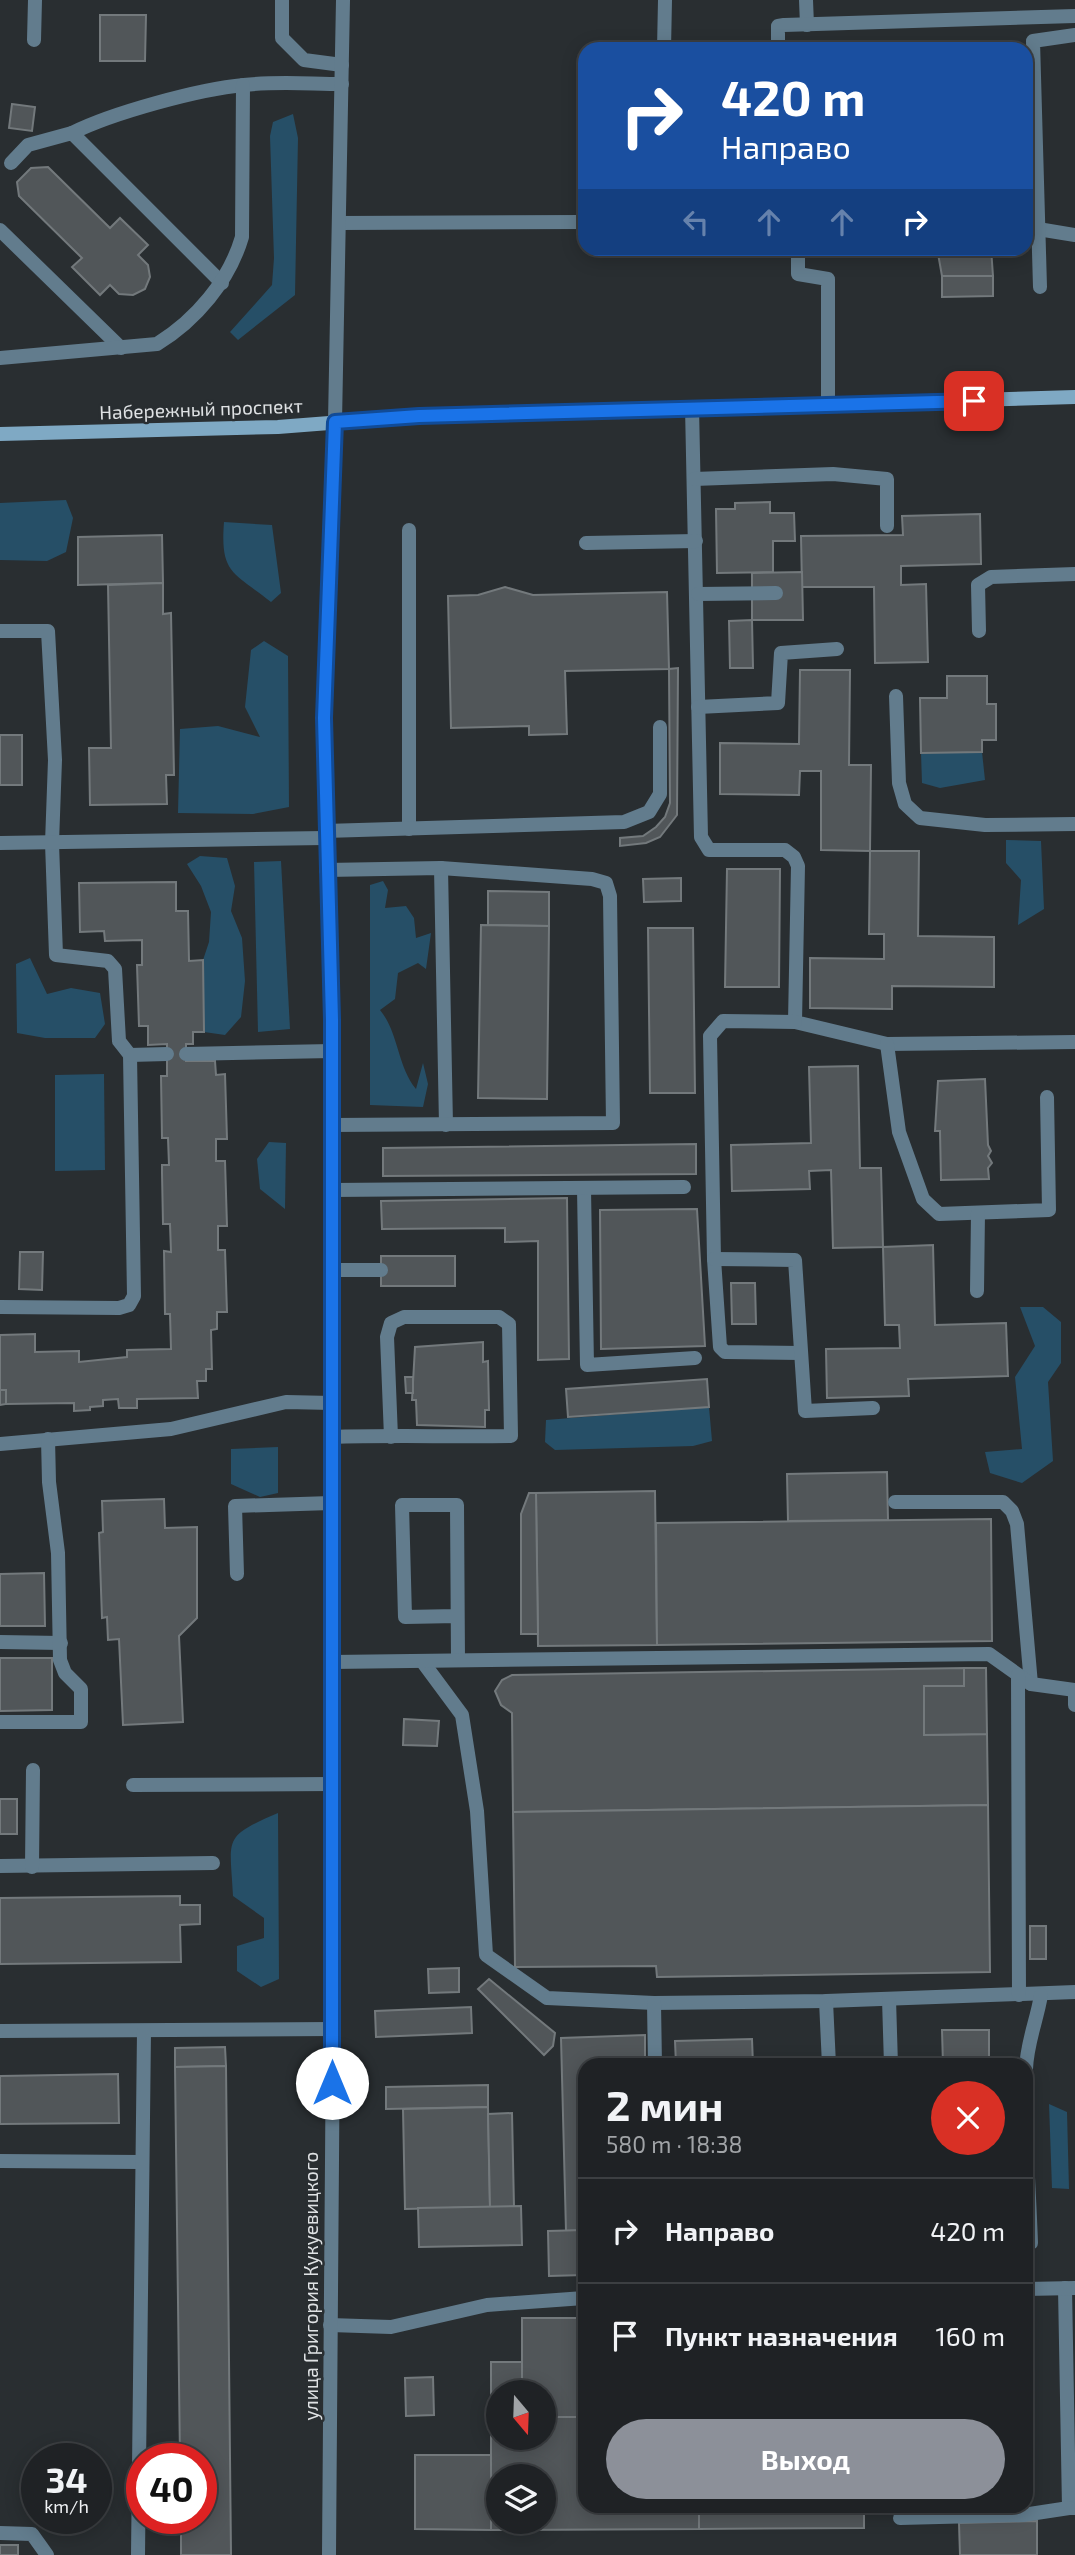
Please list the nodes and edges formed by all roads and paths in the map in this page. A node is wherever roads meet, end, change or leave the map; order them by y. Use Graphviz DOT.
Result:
graph roads {
  1 [pos="35,0"];
  2 [pos="282,0"];
  3 [pos="343,0"];
  4 [pos="665,0"];
  5 [pos="806,0"];
  6 [pos="1075,16"];
  7 [pos="807,25"];
  8 [pos="1075,35"];
  9 [pos="34,40"];
  10 [pos="664,42"];
  11 [pos="778,42"];
  12 [pos="342,65"];
  13 [pos="243,85"];
  14 [pos="342,85"];
  15 [pos="72,133"];
  16 [pos="11,163"];
  17 [pos="578,222"];
  18 [pos="339,223"];
  19 [pos="1038,229"];
  20 [pos="0,230"];
  21 [pos="1075,235"];
  22 [pos="798,256"];
  23 [pos="222,283"];
  24 [pos="1040,287"];
  25 [pos="121,348"];
  26 [pos="0,358"];
  27 [pos="1075,397"];
  28 [pos="828,404"];
  29 [pos="692,407"];
  30 [pos="335,422"];
  31 [pos="0,434"];
  32 [pos="694,479"];
  33 [pos="887,526"];
  34 [pos="409,530"];
  35 [pos="696,541"];
  36 [pos="586,543"];
  37 [pos="1075,574"];
  38 [pos="776,593"];
  39 [pos="698,594"];
  40 [pos="0,631"];
  41 [pos="979,631"];
  42 [pos="837,649"];
  43 [pos="896,696"];
  44 [pos="698,707"];
  45 [pos="660,727"];
  46 [pos="1075,824"];
  47 [pos="409,829"];
  48 [pos="325,835"];
  49 [pos="0,843"];
  50 [pos="52,843"];
  51 [pos="441,868"];
  52 [pos="326,870"];
  53 [pos="795,1022"];
  54 [pos="1075,1042"];
  55 [pos="887,1044"];
  56 [pos="332,1051"];
  57 [pos="167,1054"];
  58 [pos="186,1054"];
  59 [pos="130,1055"];
  60 [pos="1047,1097"];
  61 [pos="332,1125"];
  62 [pos="446,1125"];
  63 [pos="684,1188"];
  64 [pos="584,1189"];
  65 [pos="332,1190"];
  66 [pos="978,1213"];
  67 [pos="714,1259"];
  68 [pos="332,1270"];
  69 [pos="381,1270"];
  70 [pos="977,1290"];
  71 [pos="0,1307"];
  72 [pos="801,1353"];
  73 [pos="695,1358"];
  74 [pos="332,1403"];
  75 [pos="873,1408"];
  76 [pos="331,1437"];
  77 [pos="391,1437"];
  78 [pos="48,1439"];
  79 [pos="0,1444"];
  80 [pos="895,1502"];
  81 [pos="331,1503"];
  82 [pos="237,1574"];
  83 [pos="457,1616"];
  84 [pos="0,1642"];
  85 [pos="61,1643"];
  86 [pos="458,1660"];
  87 [pos="422,1661"];
  88 [pos="332,1662"];
  89 [pos="1018,1675"];
  90 [pos="1031,1684"];
  91 [pos="1075,1690"];
  92 [pos="1075,1705"];
  93 [pos="0,1722"];
  94 [pos="33,1770"];
  95 [pos="332,1784"];
  96 [pos="133,1785"];
  97 [pos="213,1863"];
  98 [pos="0,1866"];
  99 [pos="32,1867"];
  100 [pos="1075,1992"];
  101 [pos="1019,1995"];
  102 [pos="1041,1995"];
  103 [pos="888,1999"];
  104 [pos="826,2001"];
  105 [pos="654,2003"];
  106 [pos="333,2029"];
  107 [pos="0,2031"];
  108 [pos="144,2031"];
  109 [pos="655,2058"];
  110 [pos="829,2058"];
  111 [pos="891,2058"];
  112 [pos="1027,2058"];
  113 [pos="0,2161"];
  114 [pos="141,2162"];
  115 [pos="1070,2288"];
  116 [pos="1033,2289"];
  117 [pos="578,2298"];
  118 [pos="330,2325"];
  119 [pos="1072,2508"];
  120 [pos="900,2518"];
  121 [pos="0,2533"];
  122 [pos="47,2555"];
  123 [pos="138,2555"];
  124 [pos="329,2555"];
  1 -- 9 [label="street"];
  2 -- 12 [label="street"];
  3 -- 12 [label="street, улица Григория Кукуевицкого"];
  4 -- 10 [label="street"];
  5 -- 7 [label="street"];
  6 -- 7 [label="street"];
  7 -- 11 [label="street"];
  8 -- 19 [label="street"];
  12 -- 14 [label="street, улица Григория Кукуевицкого"];
  13 -- 14 [label="street"];
  13 -- 15 [label="street"];
  13 -- 23 [label="street"];
  14 -- 18 [label="street, улица Григория Кукуевицкого"];
  15 -- 16 [label="street"];
  15 -- 23 [label="street"];
  17 -- 18 [label="street"];
  18 -- 30 [label="street, улица Григория Кукуевицкого"];
  19 -- 21 [label="street"];
  19 -- 24 [label="street"];
  20 -- 25 [label="street"];
  22 -- 28 [label="street"];
  23 -- 25 [label="street"];
  25 -- 26 [label="street"];
  27 -- 28 [label="main road, Набережный проспект"];
  28 -- 29 [label="main road, Набережный проспект"];
  29 -- 30 [label="main road, Набережный проспект"];
  29 -- 32 [label="street"];
  30 -- 31 [label="main road, Набережный проспект"];
  30 -- 48 [label="street, улица Григория Кукуевицкого"];
  32 -- 33 [label="street"];
  32 -- 35 [label="street"];
  34 -- 47 [label="street"];
  35 -- 36 [label="street"];
  35 -- 39 [label="street"];
  37 -- 41 [label="street"];
  38 -- 39 [label="street"];
  39 -- 44 [label="street"];
  40 -- 50 [label="street"];
  42 -- 44 [label="street"];
  43 -- 46 [label="street"];
  44 -- 53 [label="street"];
  45 -- 47 [label="street"];
  47 -- 48 [label="street"];
  48 -- 50 [label="street"];
  48 -- 52 [label="street, улица Григория Кукуевицкого"];
  49 -- 50 [label="street"];
  50 -- 59 [label="street"];
  51 -- 52 [label="street"];
  51 -- 62 [label="street"];
  51 -- 62 [label="street"];
  52 -- 56 [label="street, улица Григория Кукуевицкого"];
  53 -- 55 [label="street"];
  53 -- 67 [label="street"];
  54 -- 55 [label="street"];
  55 -- 66 [label="street"];
  56 -- 58 [label="street"];
  56 -- 61 [label="street, улица Григория Кукуевицкого"];
  57 -- 59 [label="street"];
  59 -- 71 [label="street"];
  60 -- 66 [label="street"];
  61 -- 62 [label="street"];
  61 -- 65 [label="street, улица Григория Кукуевицкого"];
  63 -- 64 [label="street"];
  64 -- 65 [label="street"];
  64 -- 73 [label="street"];
  65 -- 68 [label="street, улица Григория Кукуевицкого"];
  66 -- 70 [label="street"];
  67 -- 72 [label="street"];
  67 -- 72 [label="street"];
  68 -- 69 [label="street"];
  68 -- 74 [label="street, улица Григория Кукуевицкого"];
  72 -- 75 [label="street"];
  74 -- 76 [label="street, улица Григория Кукуевицкого"];
  74 -- 78 [label="street"];
  76 -- 77 [label="street"];
  76 -- 81 [label="street, улица Григория Кукуевицкого"];
  77 -- 77 [label="street"];
  78 -- 79 [label="street"];
  78 -- 85 [label="street"];
  80 -- 90 [label="street"];
  81 -- 82 [label="street"];
  81 -- 88 [label="street, улица Григория Кукуевицкого"];
  83 -- 83 [label="street"];
  83 -- 86 [label="street"];
  84 -- 85 [label="street"];
  85 -- 93 [label="street"];
  86 -- 87 [label="street"];
  86 -- 89 [label="street"];
  87 -- 88 [label="street"];
  87 -- 105 [label="street"];
  88 -- 95 [label="street, улица Григория Кукуевицкого"];
  89 -- 90 [label="street"];
  89 -- 101 [label="street"];
  90 -- 91 [label="street"];
  91 -- 92 [label="street"];
  94 -- 99 [label="street"];
  95 -- 96 [label="street"];
  95 -- 106 [label="street, улица Григория Кукуевицкого"];
  97 -- 99 [label="street"];
  98 -- 99 [label="street"];
  100 -- 102 [label="street"];
  101 -- 102 [label="street"];
  101 -- 103 [label="street"];
  102 -- 112 [label="street"];
  103 -- 104 [label="street"];
  103 -- 111 [label="street"];
  104 -- 105 [label="street"];
  104 -- 110 [label="street"];
  105 -- 109 [label="street"];
  106 -- 108 [label="street"];
  106 -- 118 [label="street, улица Григория Кукуевицкого"];
  107 -- 108 [label="street"];
  108 -- 114 [label="street"];
  113 -- 114 [label="street"];
  114 -- 123 [label="street"];
  115 -- 116 [label="street"];
  115 -- 119 [label="street"];
  117 -- 118 [label="street"];
  118 -- 124 [label="street, улица Григория Кукуевицкого"];
  119 -- 120 [label="street"];
  121 -- 122 [label="street"];
}
